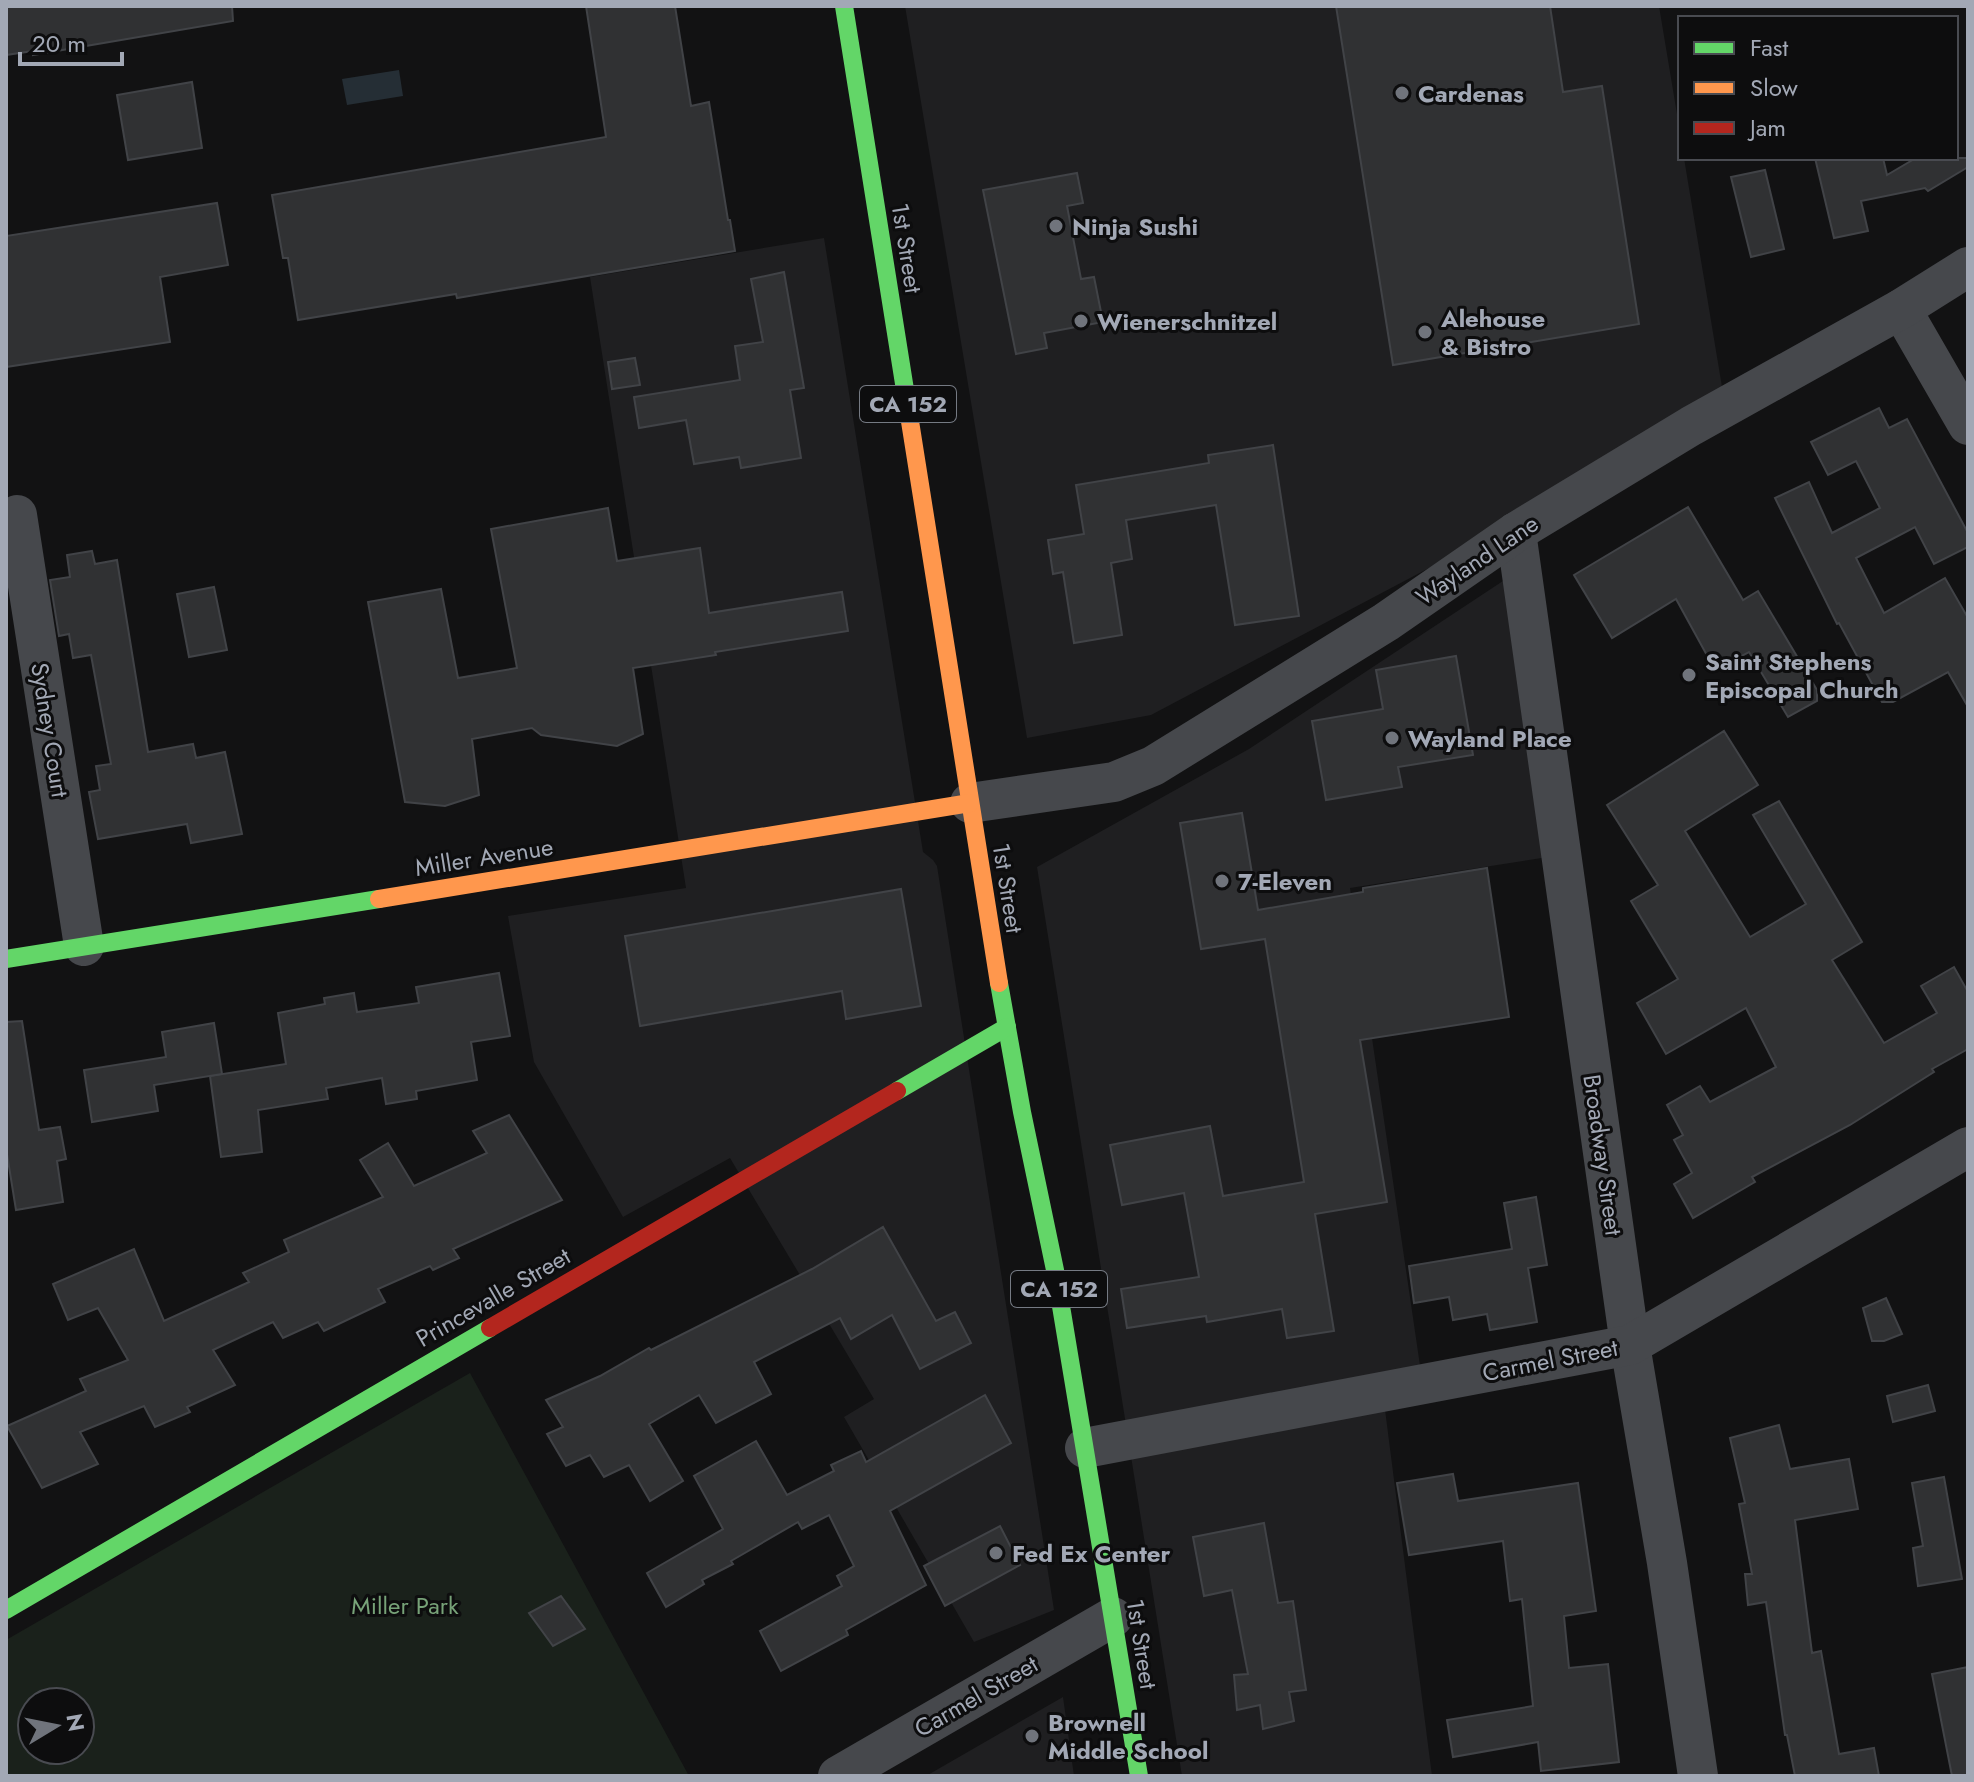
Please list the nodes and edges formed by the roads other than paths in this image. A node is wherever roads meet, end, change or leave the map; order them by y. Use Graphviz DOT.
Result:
graph roads {
  1 [pos="844,6"];
  2 [pos="1968,267"];
  3 [pos="1901,309"];
  4 [pos="1968,425"];
  5 [pos="17,515"];
  6 [pos="1516,532"];
  7 [pos="970,803"];
  8 [pos="84,946"];
  9 [pos="6,959"];
  10 [pos="1007,1027"];
  11 [pos="1968,1147"];
  12 [pos="1630,1345"];
  13 [pos="1085,1448"];
  14 [pos="6,1610"];
  15 [pos="1113,1617"];
  16 [pos="838,1776"];
  17 [pos="1139,1776"];
  18 [pos="1698,1776"];
  1 -- 7 [label="street, 1st Street / CA 152"];
  2 -- 3 [label="street, Wayland Lane"];
  3 -- 4 [label="street"];
  3 -- 6 [label="street, Wayland Lane"];
  5 -- 8 [label="street, Sydney Court"];
  6 -- 7 [label="street, Wayland Lane"];
  6 -- 12 [label="street, Broadway Street"];
  7 -- 8 [label="street, Miller Avenue"];
  7 -- 10 [label="street, 1st Street / CA 152"];
  8 -- 9 [label="street, Miller Avenue"];
  10 -- 13 [label="street, 1st Street / CA 152"];
  10 -- 14 [label="street, Princevalle Street"];
  11 -- 12 [label="street, Carmel Street"];
  12 -- 13 [label="street, Carmel Street"];
  12 -- 18 [label="street, Broadway Street"];
  13 -- 15 [label="street, 1st Street / CA 152"];
  15 -- 16 [label="street, Carmel Street"];
  15 -- 17 [label="street, 1st Street / CA 152"];
}
